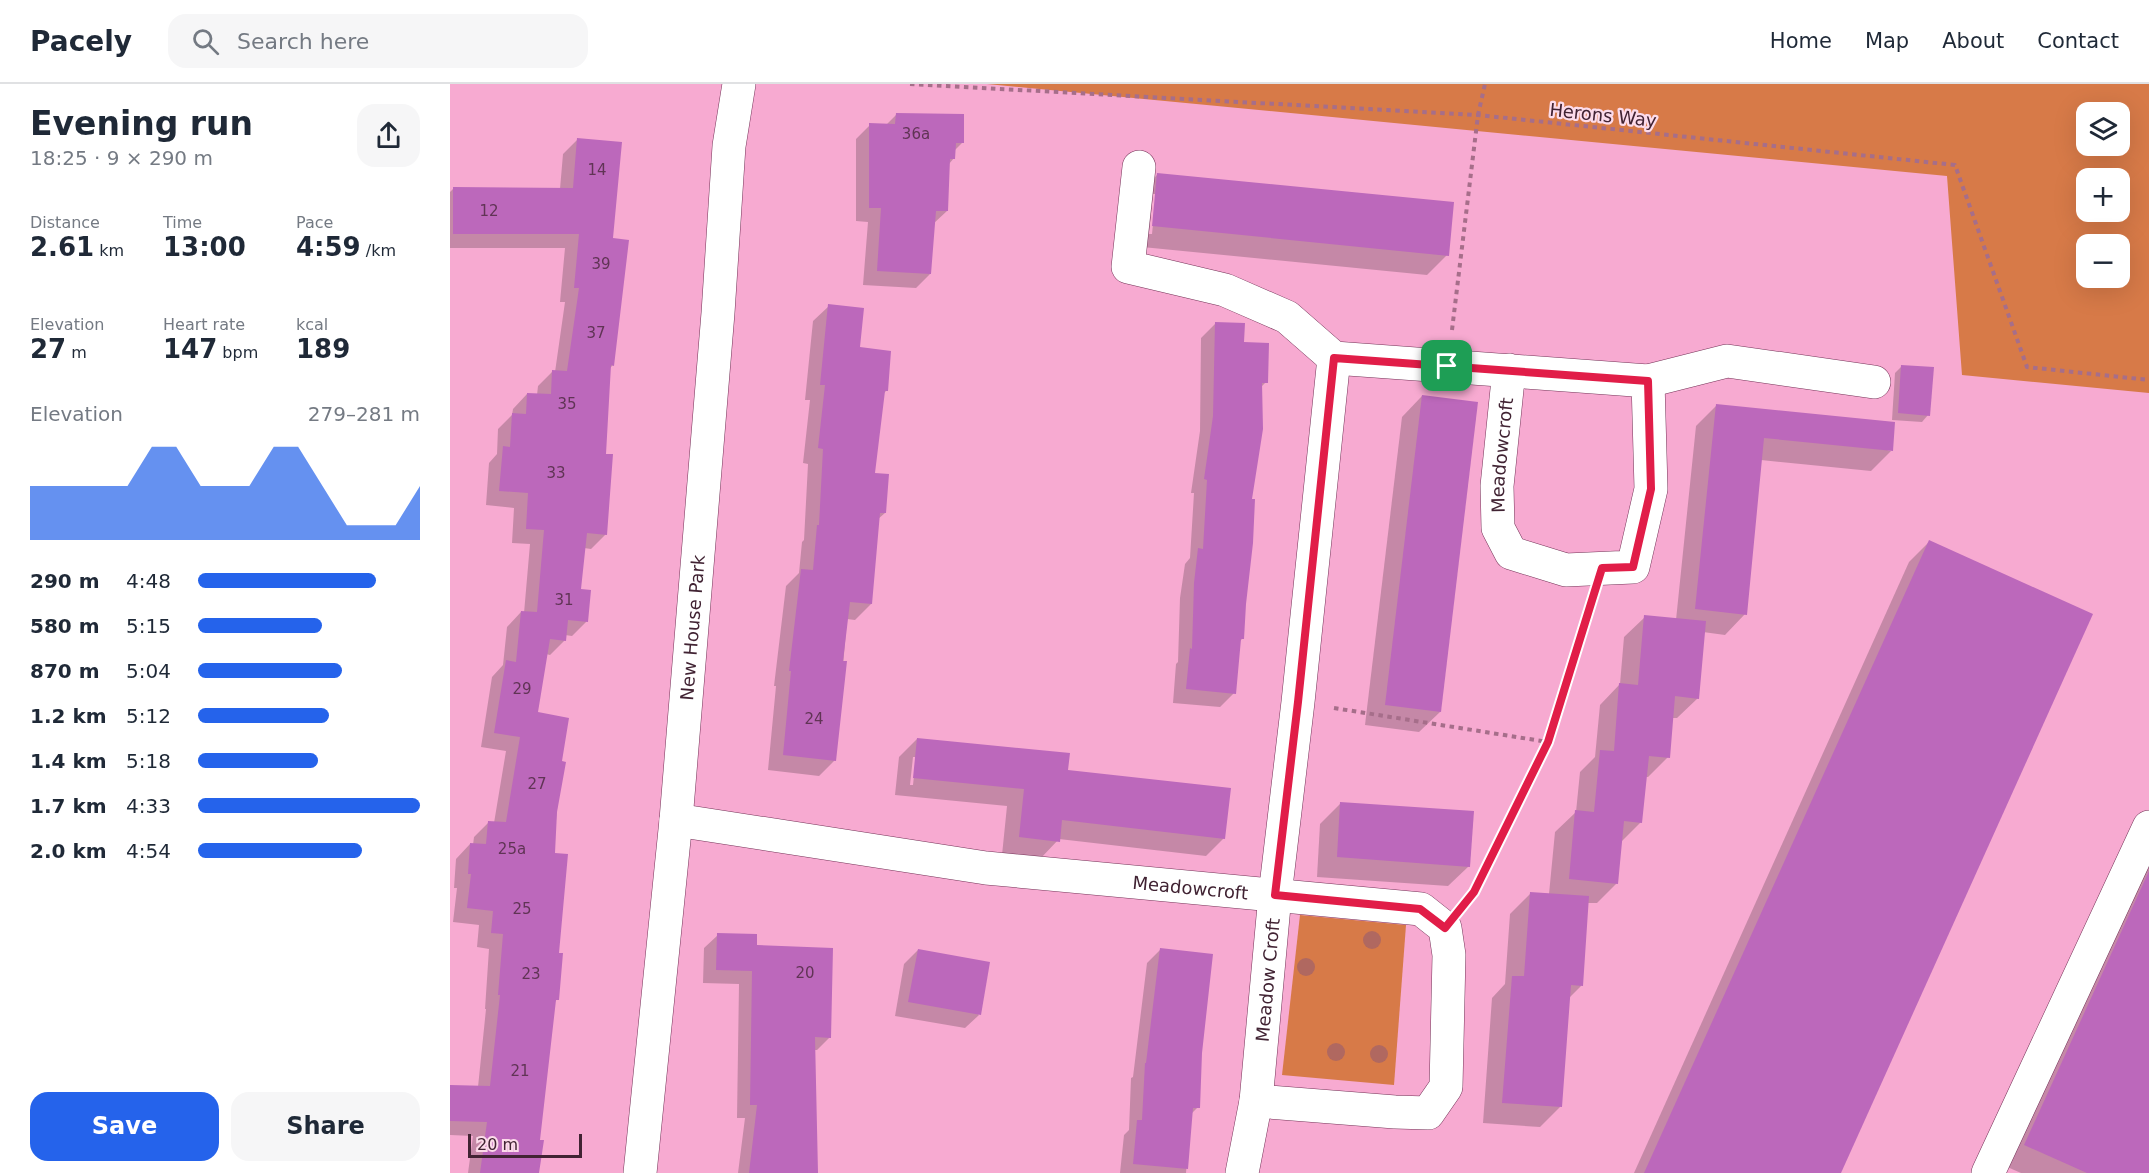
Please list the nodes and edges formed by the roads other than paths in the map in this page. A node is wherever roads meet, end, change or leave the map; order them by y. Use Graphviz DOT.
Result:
graph roads {
  1 [pos="739,84"];
  2 [pos="1139,167"];
  3 [pos="1334,358"];
  4 [pos="1509,370"];
  5 [pos="1648,381"];
  6 [pos="1874,382"];
  7 [pos="676,820"];
  8 [pos="2149,827"];
  9 [pos="1275,895"];
  10 [pos="1256,1101"];
  11 [pos="640,1173"];
  12 [pos="1242,1173"];
  13 [pos="1988,1173"];
  1 -- 7 [label="street, New House Park"];
  2 -- 3 [label="street"];
  3 -- 4 [label="street, Meadowcroft"];
  3 -- 9 [label="street, Meadow Croft"];
  4 -- 5 [label="street, Meadowcroft"];
  4 -- 5 [label="street, Meadowcroft"];
  5 -- 6 [label="street"];
  7 -- 9 [label="street, Meadowcroft"];
  7 -- 11 [label="street, New House Park"];
  8 -- 13 [label="street"];
  9 -- 10 [label="street, Meadow Croft"];
  9 -- 10 [label="street, Meadowcroft"];
  10 -- 12 [label="street, Meadow Croft"];
}
